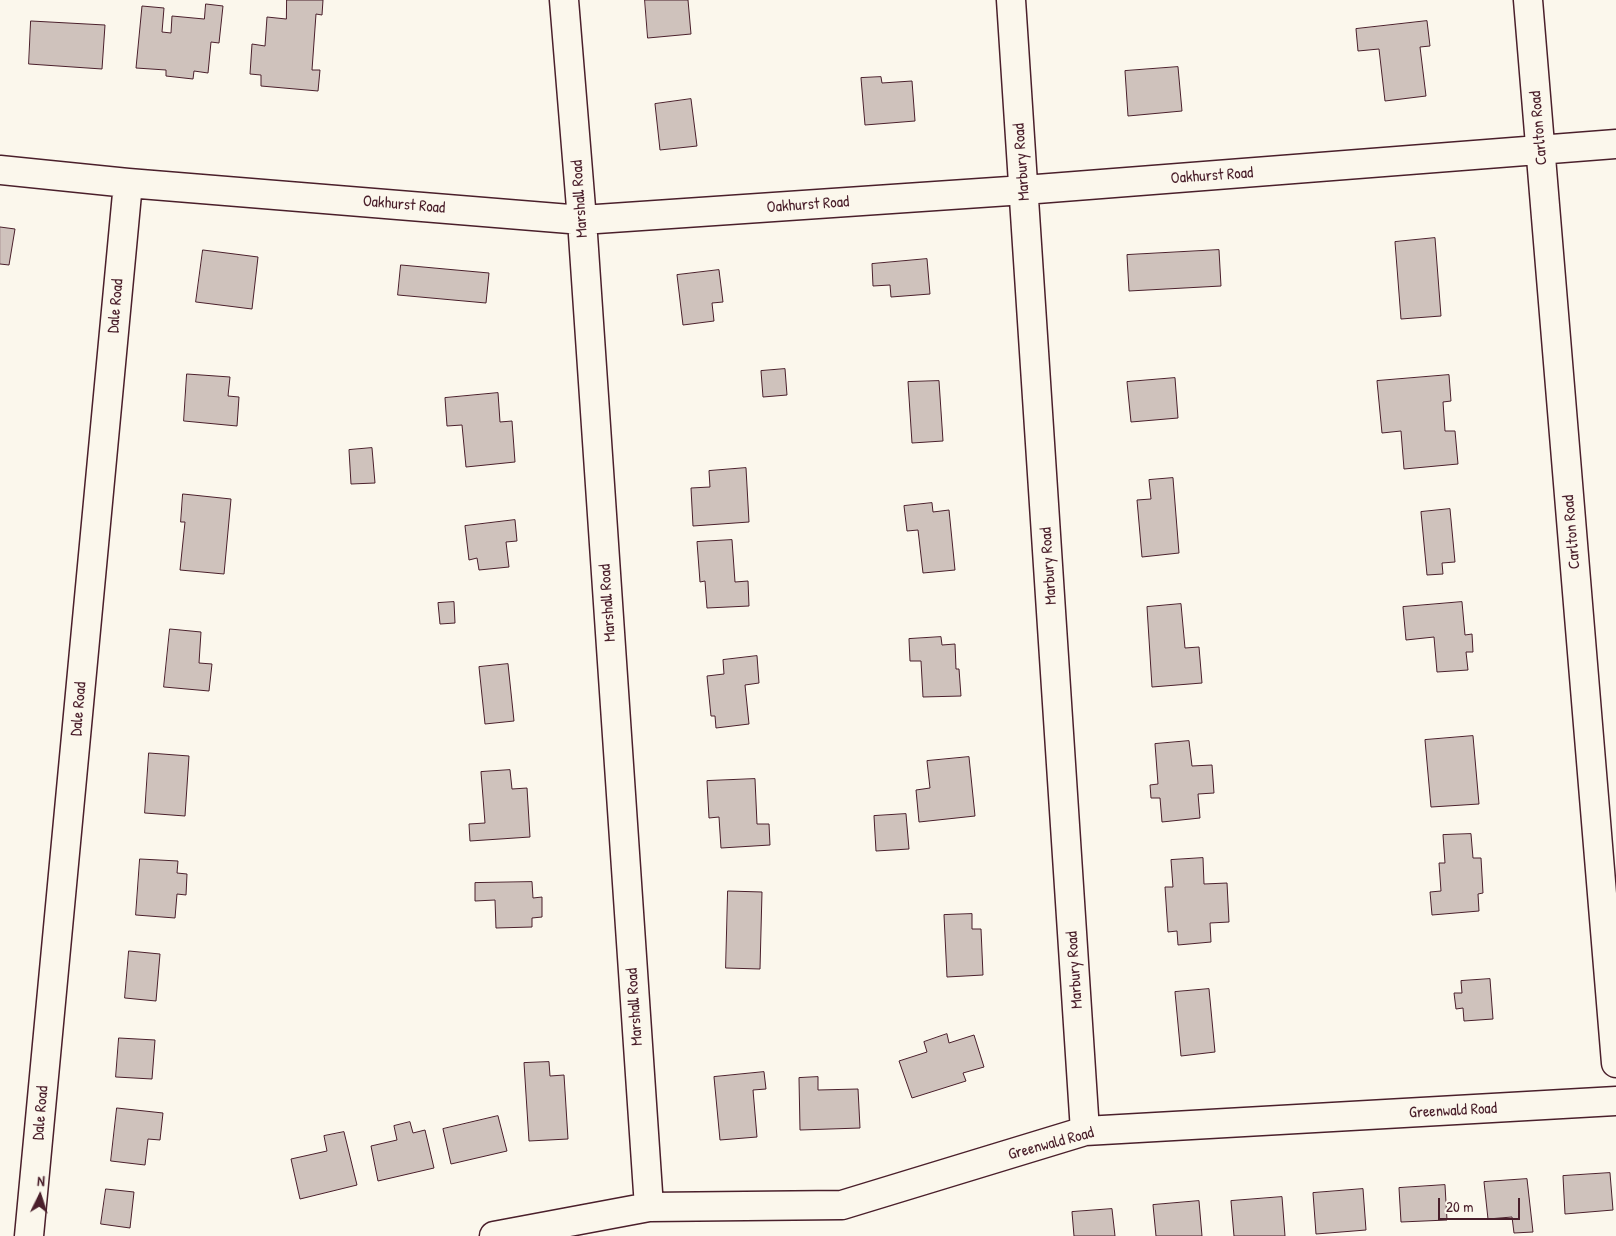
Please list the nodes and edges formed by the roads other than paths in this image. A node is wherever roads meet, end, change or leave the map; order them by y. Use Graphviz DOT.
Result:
graph roads {
  1 [pos="564,0"];
  2 [pos="1011,0"];
  3 [pos="1528,0"];
  4 [pos="1616,144"];
  5 [pos="1541,151"];
  6 [pos="0,170"];
  7 [pos="128,183"];
  8 [pos="1024,190"];
  9 [pos="582,220"];
  10 [pos="1616,1063"];
  11 [pos="1616,1102"];
  12 [pos="1086,1132"];
  13 [pos="649,1207"];
  14 [pos="29,1236"];
  15 [pos="494,1236"];
  1 -- 9 [label="street, Marshall Road"];
  2 -- 8 [label="street, Marbury Road"];
  3 -- 5 [label="street, Carlton Road"];
  4 -- 5 [label="street, Oakhurst Road"];
  5 -- 8 [label="street, Oakhurst Road"];
  5 -- 10 [label="street, Carlton Road"];
  6 -- 7 [label="street, Oakhurst Road"];
  7 -- 9 [label="street, Oakhurst Road"];
  7 -- 14 [label="street, Dale Road"];
  8 -- 9 [label="street, Oakhurst Road"];
  8 -- 12 [label="street, Marbury Road"];
  9 -- 13 [label="street, Marshall Road"];
  11 -- 12 [label="street, Greenwald Road"];
  12 -- 13 [label="street, Greenwald Road"];
  13 -- 15 [label="street, Greenwald Road"];
}
